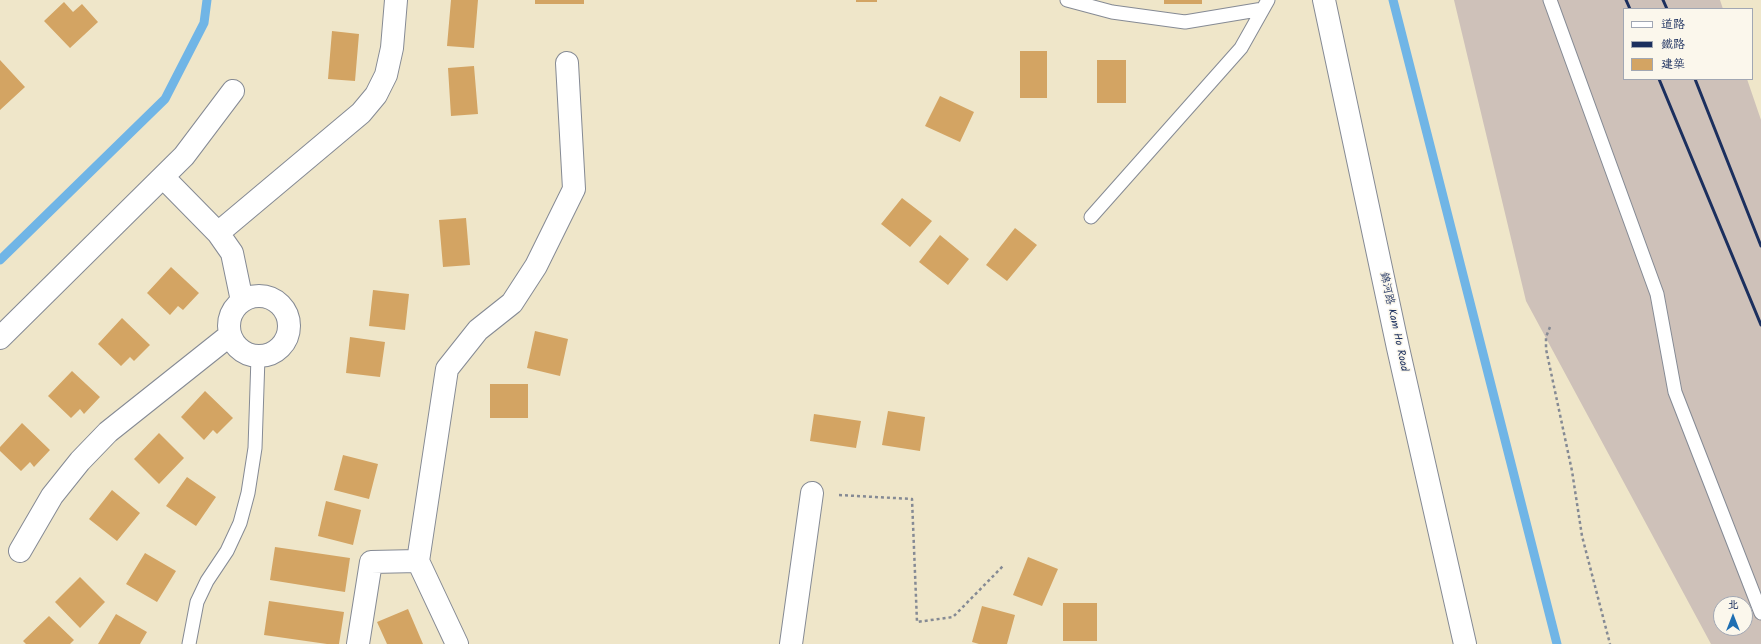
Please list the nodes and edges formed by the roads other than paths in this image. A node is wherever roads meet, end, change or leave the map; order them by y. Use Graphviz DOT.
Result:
graph roads {
  1 [pos="396,0"];
  2 [pos="1067,0"];
  3 [pos="1324,0"];
  4 [pos="1550,0"];
  5 [pos="1265,5"];
  6 [pos="567,64"];
  7 [pos="233,91"];
  8 [pos="163,177"];
  9 [pos="1091,217"];
  10 [pos="218,233"];
  11 [pos="242,301"];
  12 [pos="230,335"];
  13 [pos="0,338"];
  14 [pos="258,357"];
  15 [pos="812,493"];
  16 [pos="20,551"];
  17 [pos="418,562"];
  18 [pos="1761,613"];
  19 [pos="189,644"];
  20 [pos="358,644"];
  21 [pos="457,644"];
  22 [pos="791,644"];
  23 [pos="1465,644"];
  1 -- 10 [label="street"];
  2 -- 5 [label="lane"];
  3 -- 23 [label="street, 錦河路 Kam Ho Road"];
  4 -- 18 [label="lane"];
  5 -- 9 [label="lane"];
  6 -- 17 [label="street"];
  7 -- 8 [label="street"];
  8 -- 10 [label="street"];
  8 -- 13 [label="street"];
  10 -- 11 [label="street"];
  11 -- 12 [label="street"];
  11 -- 14 [label="street"];
  12 -- 14 [label="street"];
  12 -- 16 [label="street"];
  14 -- 19 [label="lane"];
  15 -- 22 [label="street"];
  17 -- 20 [label="street"];
  17 -- 21 [label="street"];
}
